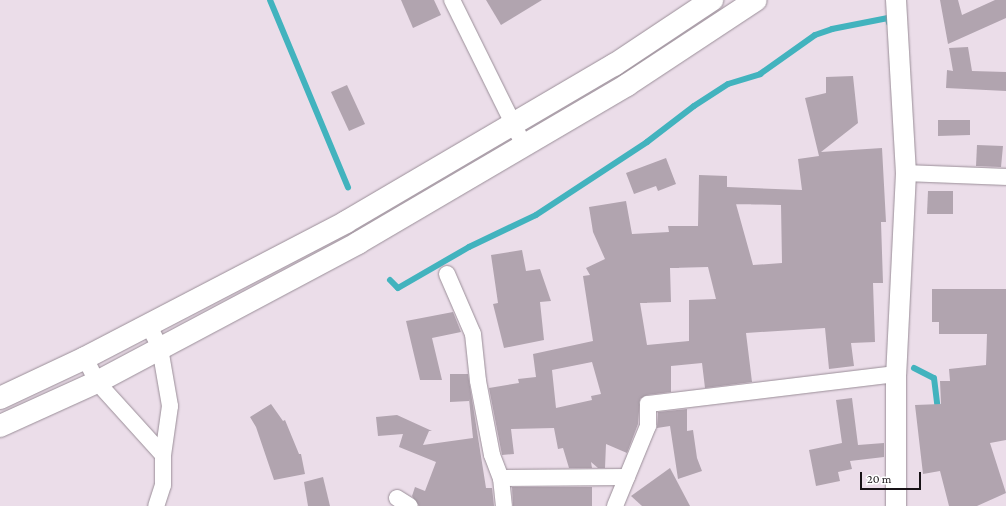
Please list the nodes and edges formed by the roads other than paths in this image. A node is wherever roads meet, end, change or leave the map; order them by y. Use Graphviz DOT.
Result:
graph roads {
  1 [pos="452,0"];
  2 [pos="712,0"];
  3 [pos="756,0"];
  4 [pos="896,0"];
  5 [pos="513,124"];
  6 [pos="524,146"];
  7 [pos="906,173"];
  8 [pos="1006,177"];
  9 [pos="448,274"];
  10 [pos="149,326"];
  11 [pos="160,348"];
  12 [pos="85,358"];
  13 [pos="896,374"];
  14 [pos="98,382"];
  15 [pos="0,398"];
  16 [pos="0,426"];
  17 [pos="163,455"];
  18 [pos="627,477"];
  19 [pos="501,478"];
  20 [pos="156,506"];
  21 [pos="504,506"];
  22 [pos="616,506"];
  23 [pos="896,506"];
  1 -- 5 [label="street"];
  2 -- 5 [label="main road"];
  3 -- 6 [label="main road"];
  4 -- 7 [label="street"];
  5 -- 6 [label="street"];
  5 -- 10 [label="main road"];
  6 -- 11 [label="main road"];
  7 -- 8 [label="street"];
  7 -- 13 [label="street"];
  9 -- 19 [label="street"];
  10 -- 11 [label="street"];
  10 -- 12 [label="main road"];
  11 -- 14 [label="main road"];
  11 -- 17 [label="street"];
  12 -- 14 [label="street"];
  12 -- 15 [label="main road"];
  13 -- 18 [label="street"];
  13 -- 23 [label="street"];
  14 -- 16 [label="main road"];
  14 -- 17 [label="street"];
  17 -- 20 [label="street"];
  18 -- 19 [label="street"];
  18 -- 22 [label="street"];
  19 -- 21 [label="street"];
}
